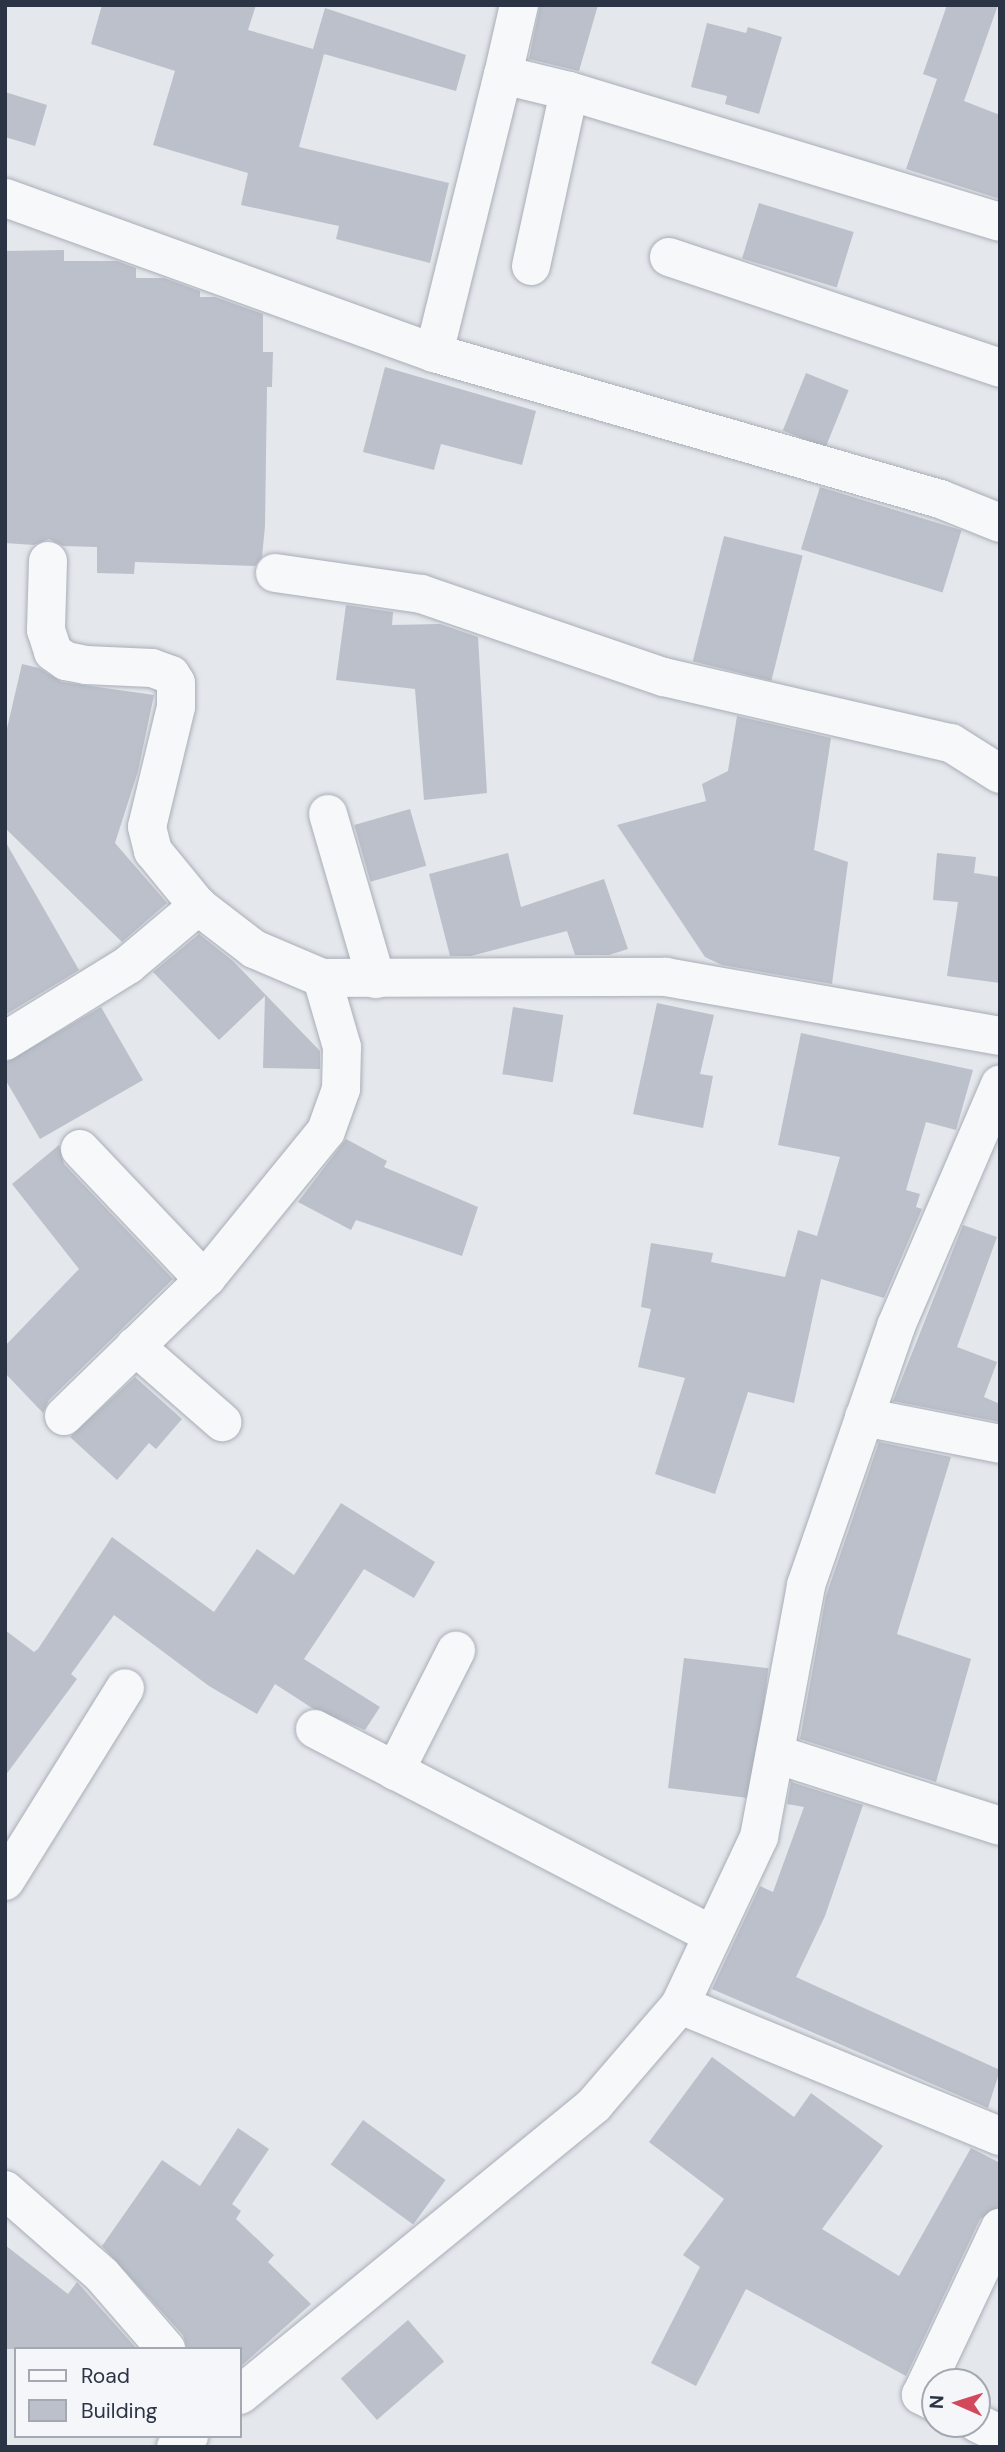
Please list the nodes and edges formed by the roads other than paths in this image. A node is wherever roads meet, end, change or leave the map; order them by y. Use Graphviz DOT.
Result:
graph roads {
  1 [pos="519,5"];
  2 [pos="503,75"];
  3 [pos="569,91"];
  4 [pos="6,198"];
  5 [pos="1000,222"];
  6 [pos="669,257"];
  7 [pos="531,267"];
  8 [pos="434,353"];
  9 [pos="1000,368"];
  10 [pos="1000,523"];
  11 [pos="1000,538"];
  12 [pos="1000,555"];
  13 [pos="48,561"];
  14 [pos="275,573"];
  15 [pos="1000,774"];
  16 [pos="328,814"];
  17 [pos="198,906"];
  18 [pos="322,978"];
  19 [pos="376,979"];
  20 [pos="1000,1037"];
  21 [pos="5,1041"];
  22 [pos="1000,1084"];
  23 [pos="80,1149"];
  24 [pos="207,1277"];
  25 [pos="135,1346"];
  26 [pos="64,1416"];
  27 [pos="863,1417"];
  28 [pos="222,1422"];
  29 [pos="1000,1444"];
  30 [pos="456,1651"];
  31 [pos="125,1688"];
  32 [pos="315,1729"];
  33 [pos="775,1754"];
  34 [pos="395,1771"];
  35 [pos="1000,1826"];
  36 [pos="10,1859"];
  37 [pos="712,1935"];
  38 [pos="680,2005"];
  39 [pos="996,2126"];
  40 [pos="5,2190"];
  41 [pos="1000,2228"];
  42 [pos="164,2347"];
  43 [pos="934,2368"];
  44 [pos="242,2393"];
  1 -- 2 [label="street"];
  2 -- 3 [label="street"];
  2 -- 8 [label="street"];
  3 -- 5 [label="street"];
  3 -- 7 [label="street"];
  4 -- 8 [label="street"];
  6 -- 9 [label="street"];
  8 -- 10 [label="street"];
  11 -- 12 [label="street"];
  13 -- 17 [label="street"];
  14 -- 15 [label="street"];
  16 -- 19 [label="street"];
  17 -- 18 [label="street"];
  17 -- 21 [label="street"];
  18 -- 19 [label="street"];
  18 -- 24 [label="street"];
  19 -- 20 [label="street"];
  22 -- 27 [label="street"];
  23 -- 24 [label="street"];
  24 -- 25 [label="street"];
  25 -- 26 [label="street"];
  25 -- 28 [label="street"];
  27 -- 29 [label="street"];
  27 -- 33 [label="street"];
  30 -- 34 [label="street"];
  31 -- 36 [label="street"];
  32 -- 34 [label="street"];
  33 -- 35 [label="street"];
  33 -- 37 [label="street"];
  34 -- 37 [label="street"];
  37 -- 38 [label="street"];
  38 -- 39 [label="street"];
  38 -- 44 [label="street"];
  40 -- 42 [label="street"];
  41 -- 43 [label="street"];
}
